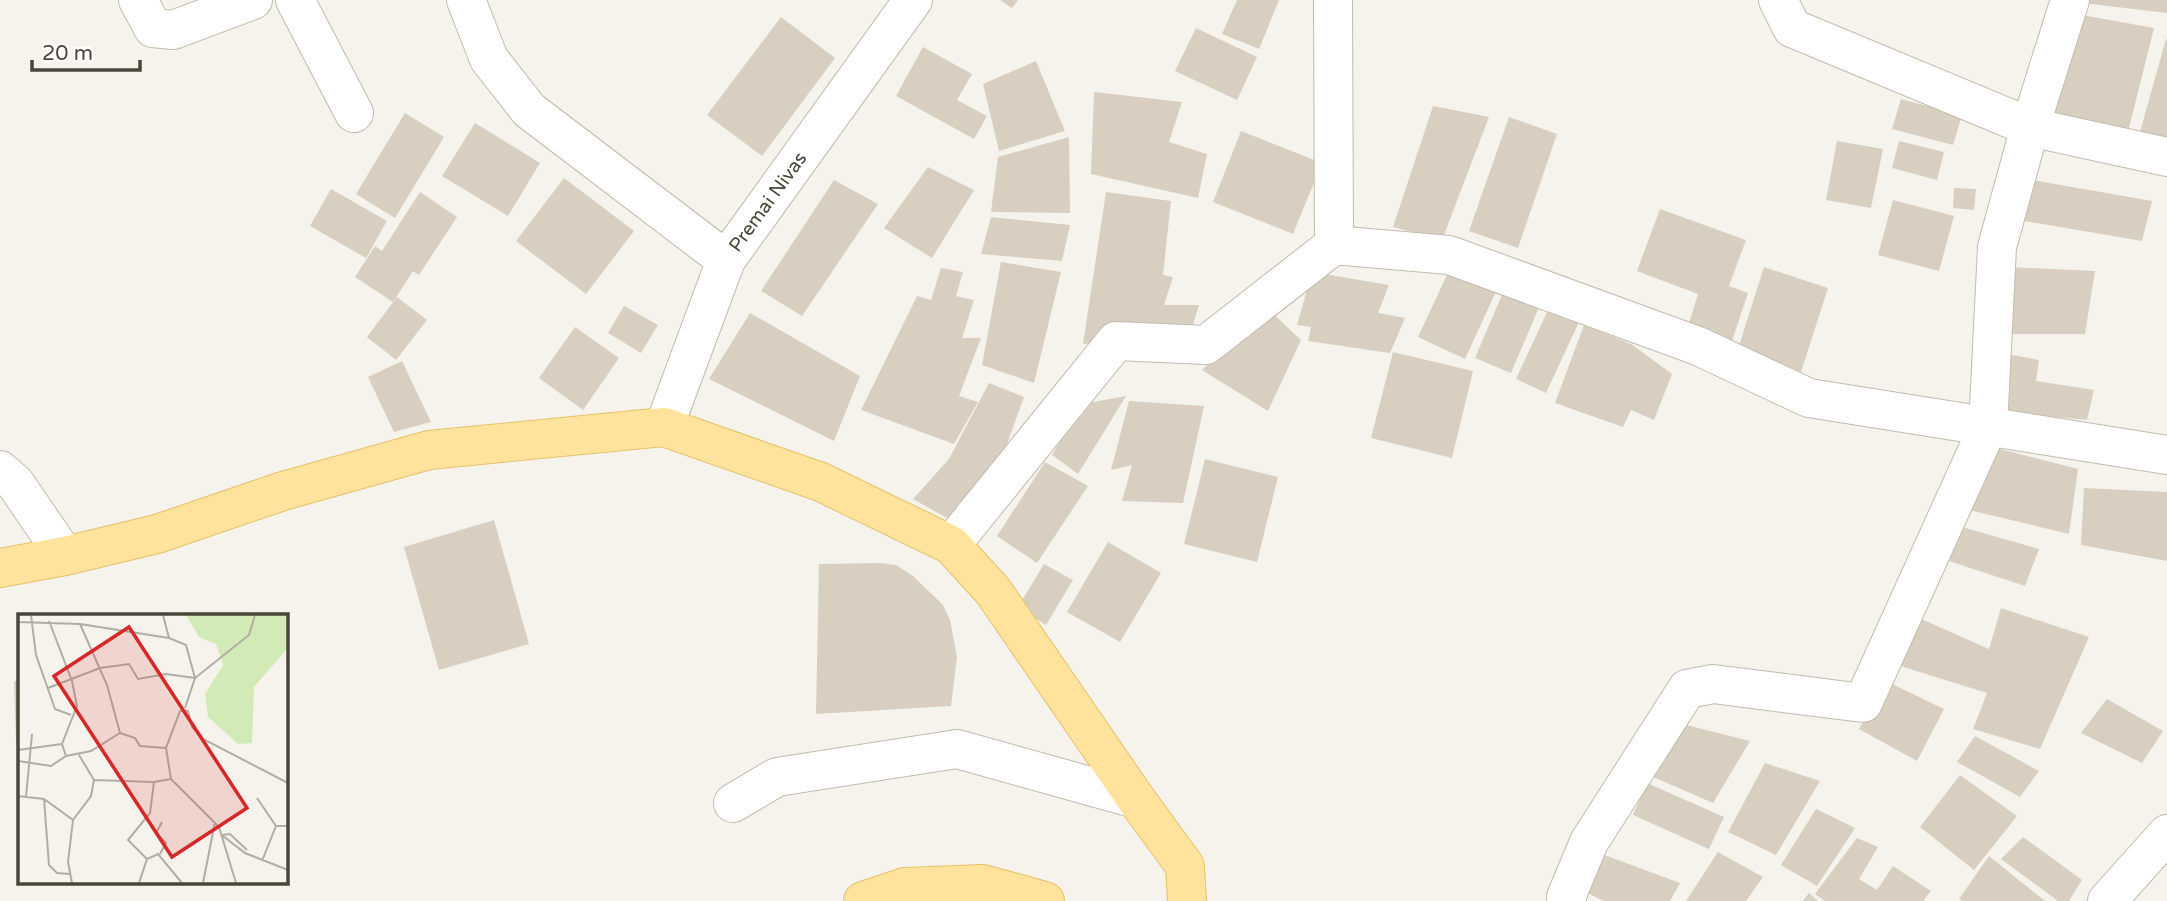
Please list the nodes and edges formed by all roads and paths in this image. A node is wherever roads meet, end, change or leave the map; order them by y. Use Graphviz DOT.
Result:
graph roads {
  1 [pos="138,0"];
  2 [pos="253,0"];
  3 [pos="295,0"];
  4 [pos="466,0"];
  5 [pos="914,0"];
  6 [pos="1333,0"];
  7 [pos="1778,0"];
  8 [pos="2070,0"];
  9 [pos="354,113"];
  10 [pos="2030,127"];
  11 [pos="2167,157"];
  12 [pos="1334,245"];
  13 [pos="726,260"];
  14 [pos="664,427"];
  15 [pos="1987,427"];
  16 [pos="2167,455"];
  17 [pos="0,470"];
  18 [pos="951,545"];
  19 [pos="65,556"];
  20 [pos="0,568"];
  21 [pos="1136,799"];
  22 [pos="733,803"];
  23 [pos="2167,834"];
  24 [pos="863,901"];
  25 [pos="1045,901"];
  26 [pos="1187,901"];
  27 [pos="1567,901"];
  28 [pos="2107,901"];
  1 -- 2 [label="street"];
  3 -- 9 [label="street"];
  4 -- 13 [label="street"];
  5 -- 13 [label="street, Premai Nivas"];
  6 -- 12 [label="street"];
  7 -- 10 [label="street"];
  8 -- 10 [label="street"];
  10 -- 11 [label="street"];
  10 -- 15 [label="street"];
  12 -- 15 [label="street"];
  12 -- 18 [label="street"];
  13 -- 14 [label="street, Premai Nivas"];
  14 -- 18 [label="main road"];
  14 -- 19 [label="main road"];
  15 -- 16 [label="street"];
  15 -- 27 [label="street"];
  17 -- 19 [label="street"];
  18 -- 21 [label="main road"];
  19 -- 20 [label="main road"];
  21 -- 22 [label="street"];
  21 -- 26 [label="main road"];
  23 -- 28 [label="street"];
  24 -- 25 [label="main road"];
}
